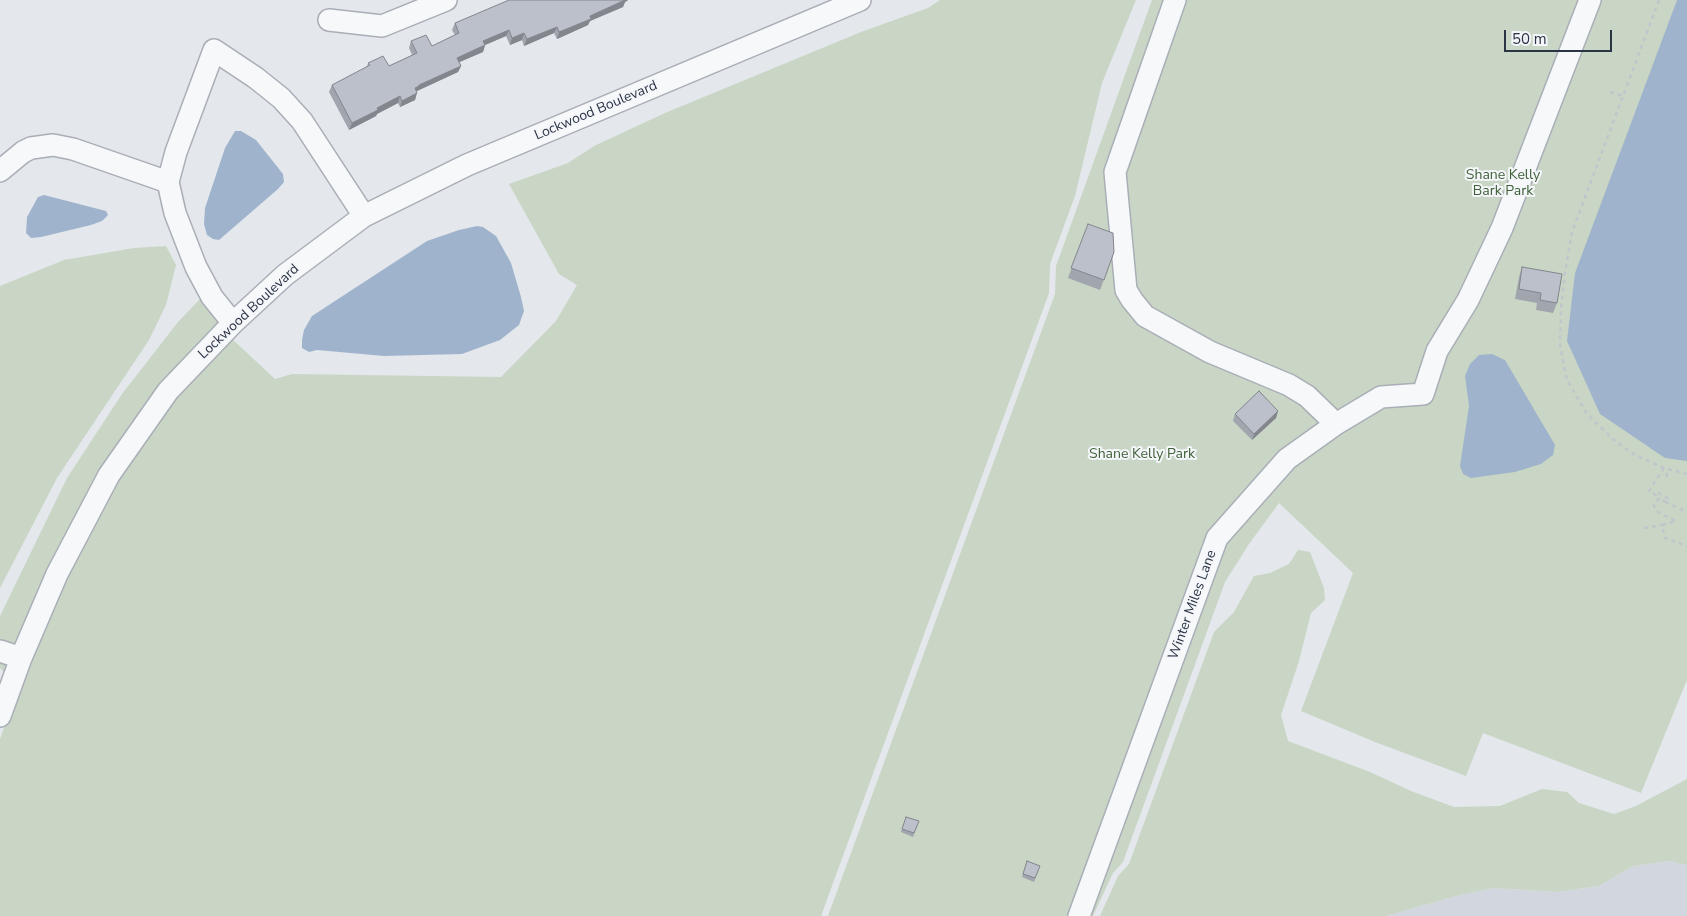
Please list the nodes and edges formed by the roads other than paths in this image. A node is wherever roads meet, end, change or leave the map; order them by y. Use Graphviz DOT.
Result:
graph roads {
  1 [pos="446,0"];
  2 [pos="860,0"];
  3 [pos="1175,0"];
  4 [pos="1590,0"];
  5 [pos="329,20"];
  6 [pos="0,171"];
  7 [pos="168,182"];
  8 [pos="364,216"];
  9 [pos="233,323"];
  10 [pos="1336,424"];
  11 [pos="0,651"];
  12 [pos="21,658"];
  13 [pos="6,678"];
  14 [pos="0,716"];
  15 [pos="1079,916"];
  1 -- 5 [label="street"];
  2 -- 8 [label="street, Lockwood Boulevard"];
  3 -- 10 [label="street"];
  4 -- 10 [label="street, Winter Miles Lane"];
  6 -- 7 [label="street"];
  7 -- 8 [label="street"];
  7 -- 9 [label="street"];
  8 -- 9 [label="street, Lockwood Boulevard"];
  9 -- 12 [label="street, Lockwood Boulevard"];
  10 -- 15 [label="street, Winter Miles Lane"];
  11 -- 12 [label="street"];
  12 -- 13 [label="street, Lockwood Boulevard"];
  13 -- 14 [label="street, Lockwood Boulevard"];
}
